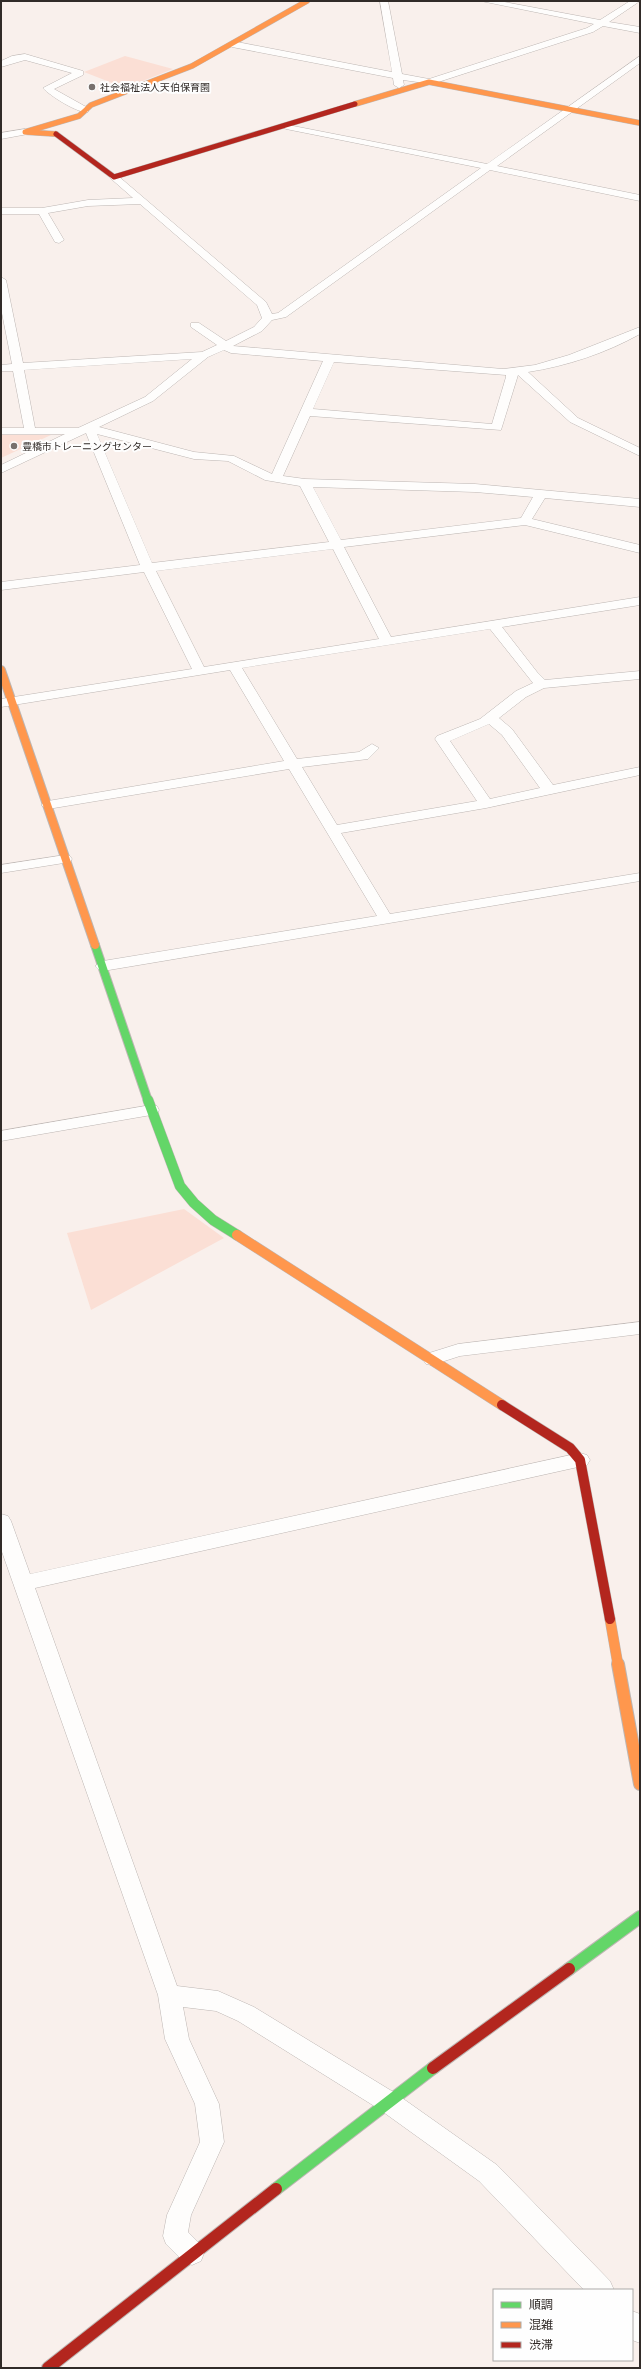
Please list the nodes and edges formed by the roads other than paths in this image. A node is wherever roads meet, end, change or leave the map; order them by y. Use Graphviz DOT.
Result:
graph roads {
  1 [pos="307,1"];
  2 [pos="384,1"];
  3 [pos="485,1"];
  4 [pos="636,1"];
  5 [pos="604,23"];
  6 [pos="640,30"];
  7 [pos="232,44"];
  8 [pos="640,59"];
  9 [pos="1,64"];
  10 [pos="399,76"];
  11 [pos="429,82"];
  12 [pos="399,91"];
  13 [pos="569,109"];
  14 [pos="85,110"];
  15 [pos="640,123"];
  16 [pos="286,126"];
  17 [pos="25,132"];
  18 [pos="1,136"];
  19 [pos="488,168"];
  20 [pos="114,177"];
  21 [pos="640,198"];
  22 [pos="141,202"];
  23 [pos="1,211"];
  24 [pos="42,211"];
  25 [pos="59,240"];
  26 [pos="1,280"];
  27 [pos="268,318"];
  28 [pos="195,325"];
  29 [pos="640,330"];
  30 [pos="223,346"];
  31 [pos="204,355"];
  32 [pos="330,358"];
  33 [pos="17,367"];
  34 [pos="1,368"];
  35 [pos="516,371"];
  36 [pos="304,412"];
  37 [pos="85,429"];
  38 [pos="30,430"];
  39 [pos="1,431"];
  40 [pos="640,452"];
  41 [pos="1,469"];
  42 [pos="276,479"];
  43 [pos="305,483"];
  44 [pos="541,494"];
  45 [pos="640,503"];
  46 [pos="525,521"];
  47 [pos="336,544"];
  48 [pos="640,549"];
  49 [pos="148,568"];
  50 [pos="1,586"];
  51 [pos="640,601"];
  52 [pos="494,625"];
  53 [pos="387,642"];
  54 [pos="234,666"];
  55 [pos="1,670"];
  56 [pos="200,671"];
  57 [pos="640,675"];
  58 [pos="542,684"];
  59 [pos="7,702"];
  60 [pos="490,718"];
  61 [pos="372,748"];
  62 [pos="293,764"];
  63 [pos="640,770"];
  64 [pos="549,790"];
  65 [pos="486,804"];
  66 [pos="48,805"];
  67 [pos="333,830"];
  68 [pos="65,859"];
  69 [pos="1,869"];
  70 [pos="640,877"];
  71 [pos="386,919"];
  72 [pos="103,966"];
  73 [pos="151,1110"];
  74 [pos="1,1136"];
  75 [pos="640,1328"];
  76 [pos="432,1359"];
  77 [pos="580,1460"];
  78 [pos="1,1521"];
  79 [pos="23,1583"];
  80 [pos="640,1784"];
  81 [pos="640,1917"];
  82 [pos="169,1995"];
  83 [pos="387,2101"];
  84 [pos="192,2254"];
  85 [pos="600,2289"];
  86 [pos="55,2365"];
  1 -- 7 [label="street"];
  2 -- 10 [label="street"];
  3 -- 5 [label="street"];
  4 -- 5 [label="street"];
  5 -- 6 [label="street"];
  5 -- 11 [label="street"];
  7 -- 10 [label="street"];
  7 -- 14 [label="street"];
  8 -- 13 [label="street"];
  9 -- 14 [label="street"];
  10 -- 11 [label="street"];
  10 -- 12 [label="street"];
  11 -- 12 [label="street"];
  11 -- 13 [label="street"];
  12 -- 16 [label="street"];
  13 -- 15 [label="street"];
  13 -- 19 [label="street"];
  14 -- 17 [label="street"];
  16 -- 19 [label="street"];
  16 -- 20 [label="street"];
  17 -- 18 [label="street"];
  17 -- 20 [label="street"];
  19 -- 21 [label="street"];
  19 -- 27 [label="street"];
  20 -- 22 [label="street"];
  22 -- 24 [label="street"];
  22 -- 27 [label="street"];
  23 -- 24 [label="street"];
  24 -- 25 [label="street"];
  26 -- 33 [label="street"];
  27 -- 30 [label="street"];
  28 -- 30 [label="street"];
  29 -- 35 [label="street"];
  30 -- 31 [label="street"];
  30 -- 32 [label="street"];
  31 -- 33 [label="street"];
  31 -- 37 [label="street"];
  32 -- 35 [label="street"];
  32 -- 36 [label="street"];
  33 -- 34 [label="street"];
  33 -- 38 [label="street"];
  35 -- 36 [label="street"];
  35 -- 40 [label="street"];
  36 -- 42 [label="street"];
  37 -- 38 [label="street"];
  37 -- 41 [label="street"];
  37 -- 42 [label="street"];
  37 -- 49 [label="street"];
  38 -- 39 [label="street"];
  42 -- 43 [label="street"];
  43 -- 44 [label="street"];
  43 -- 47 [label="street"];
  44 -- 45 [label="street"];
  44 -- 46 [label="street"];
  46 -- 47 [label="street"];
  46 -- 48 [label="street"];
  47 -- 49 [label="street"];
  47 -- 53 [label="street"];
  49 -- 50 [label="street"];
  49 -- 56 [label="street"];
  51 -- 52 [label="street"];
  52 -- 53 [label="street"];
  52 -- 58 [label="street"];
  53 -- 54 [label="street"];
  54 -- 56 [label="street"];
  54 -- 62 [label="street"];
  55 -- 59 [label="street"];
  56 -- 59 [label="street"];
  57 -- 58 [label="street"];
  58 -- 60 [label="street"];
  59 -- 66 [label="street"];
  60 -- 64 [label="street"];
  60 -- 65 [label="street"];
  61 -- 62 [label="street"];
  62 -- 66 [label="street"];
  62 -- 67 [label="street"];
  63 -- 64 [label="street"];
  64 -- 65 [label="street"];
  65 -- 67 [label="street"];
  66 -- 68 [label="street"];
  67 -- 71 [label="street"];
  68 -- 69 [label="street"];
  68 -- 72 [label="street"];
  70 -- 71 [label="street"];
  71 -- 72 [label="street"];
  72 -- 73 [label="street"];
  73 -- 74 [label="street"];
  73 -- 76 [label="street"];
  75 -- 76 [label="street"];
  76 -- 77 [label="street"];
  77 -- 79 [label="street"];
  77 -- 80 [label="street"];
  78 -- 79 [label="street"];
  79 -- 82 [label="street"];
  81 -- 83 [label="street"];
  82 -- 83 [label="street"];
  82 -- 84 [label="street"];
  83 -- 84 [label="street"];
  83 -- 85 [label="street"];
  84 -- 86 [label="street"];
}
